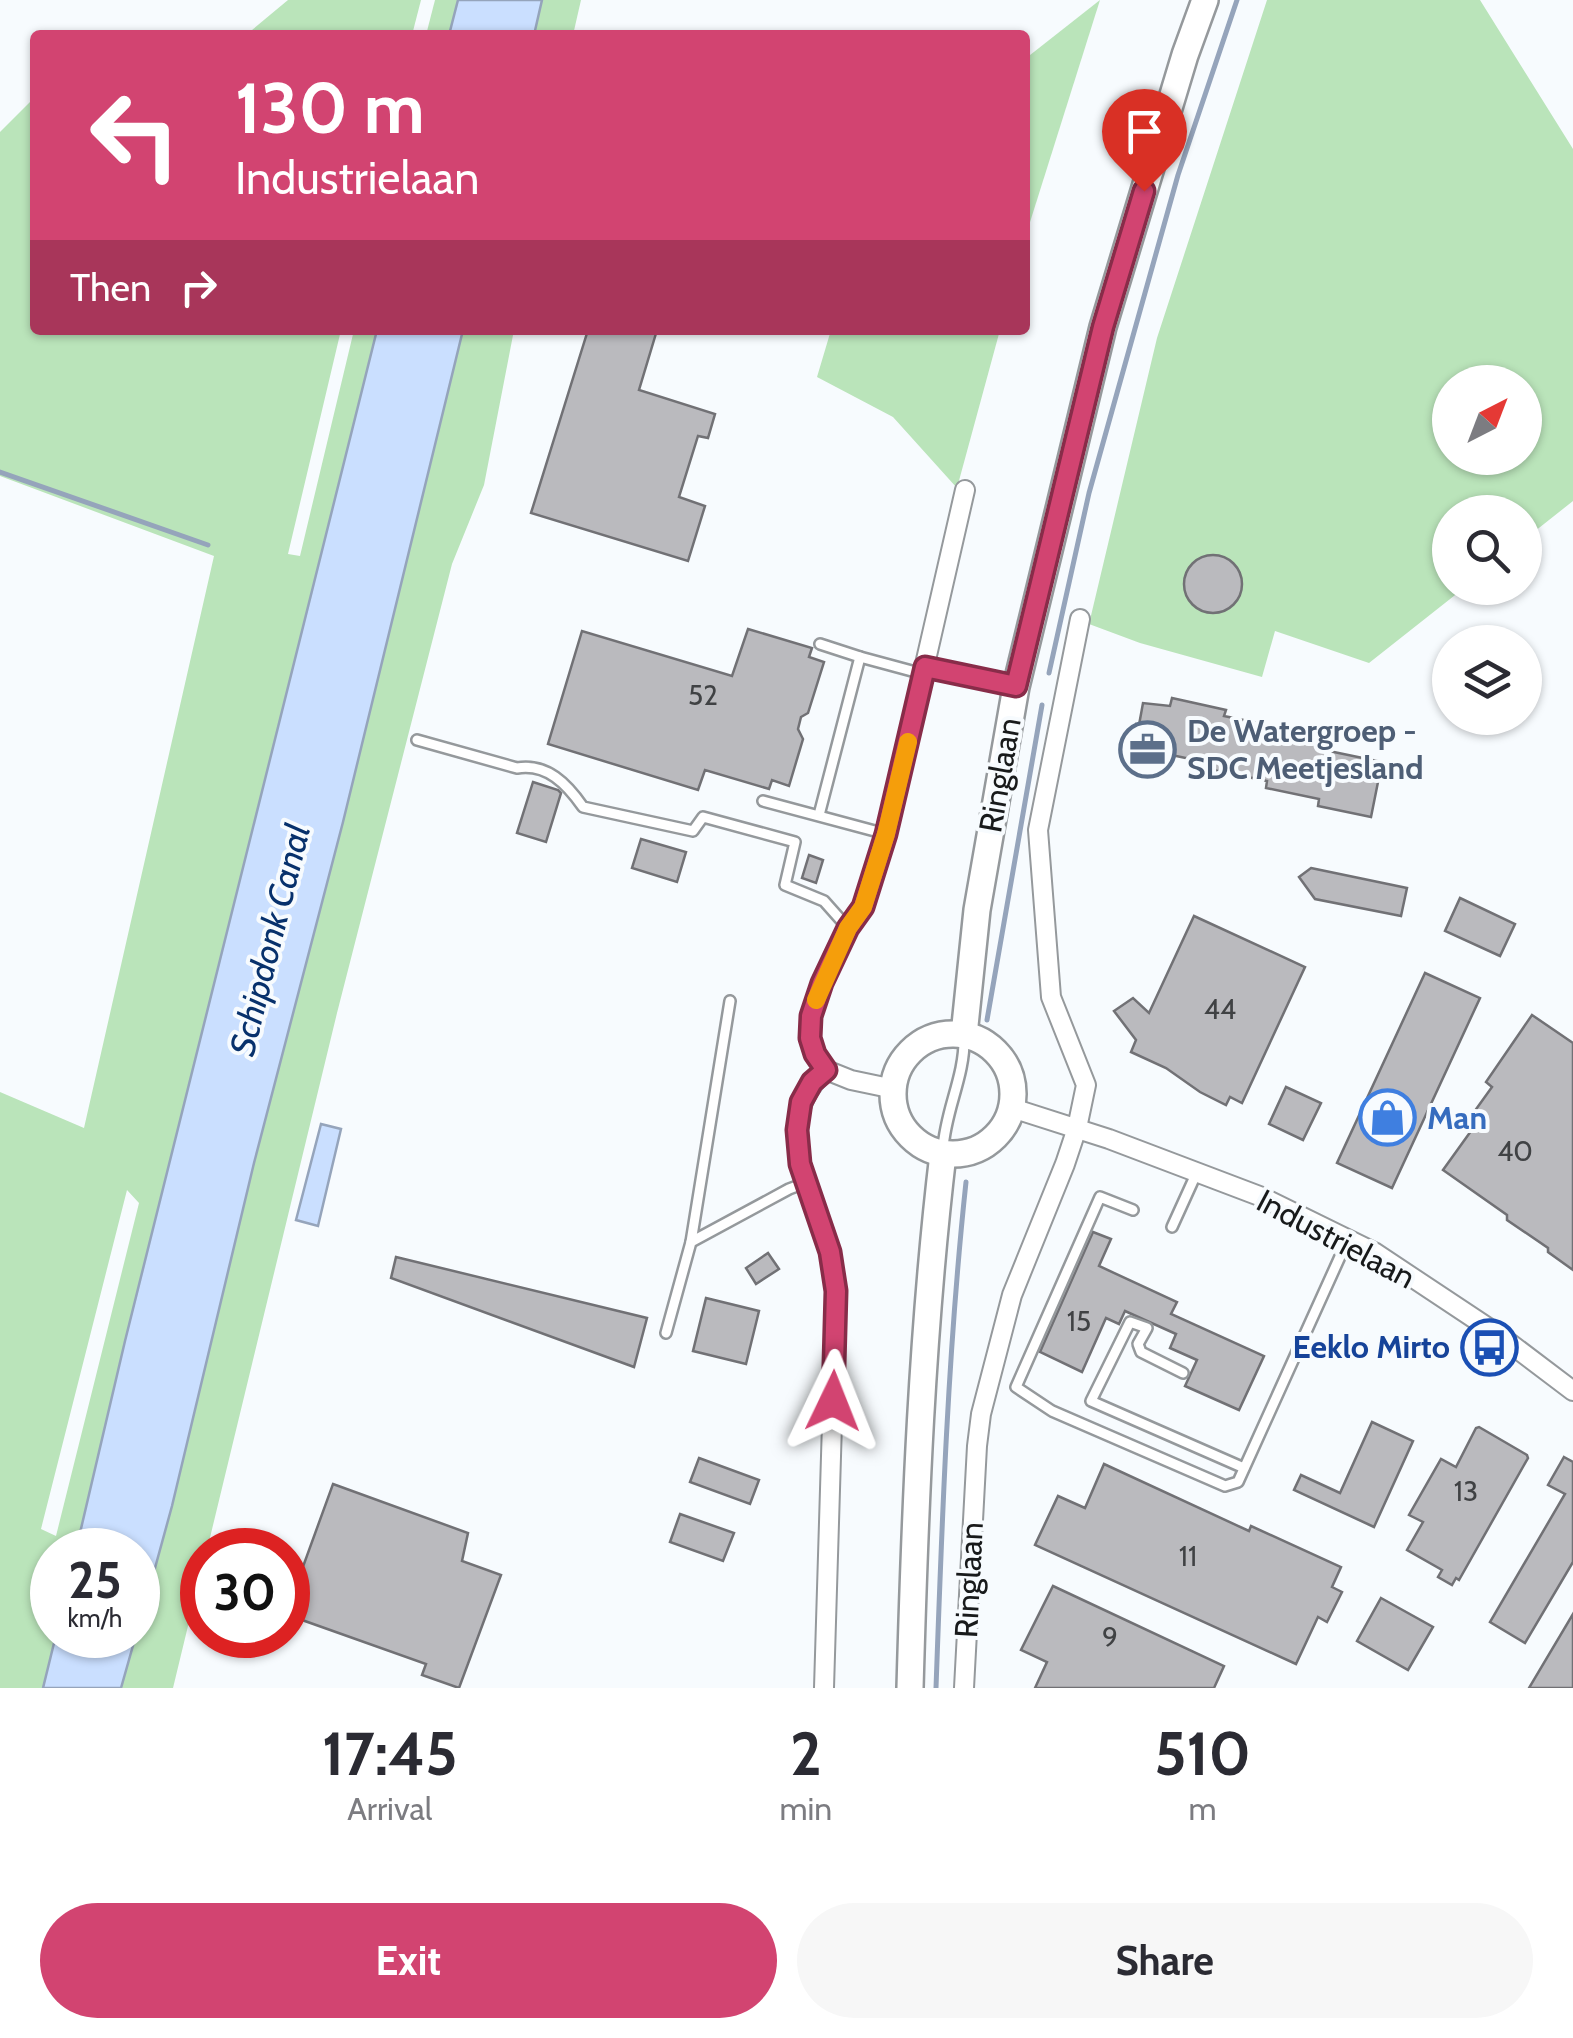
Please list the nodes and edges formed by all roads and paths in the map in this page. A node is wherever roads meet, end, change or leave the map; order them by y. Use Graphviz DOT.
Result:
graph roads {
  1 [pos="1205,0"];
  2 [pos="965,490"];
  3 [pos="1080,619"];
  4 [pos="820,644"];
  5 [pos="860,657"];
  6 [pos="924,671"];
  7 [pos="1016,686"];
  8 [pos="417,740"];
  9 [pos="764,800"];
  10 [pos="819,815"];
  11 [pos="886,834"];
  12 [pos="848,928"];
  13 [pos="730,1001"];
  14 [pos="964,1035"];
  15 [pos="826,1070"];
  16 [pos="894,1089"];
  17 [pos="1012,1108"];
  18 [pos="1077,1128"];
  19 [pos="943,1154"];
  20 [pos="1197,1172"];
  21 [pos="805,1183"];
  22 [pos="1133,1210"];
  23 [pos="1172,1227"];
  24 [pos="1348,1239"];
  25 [pos="690,1242"];
  26 [pos="666,1333"];
  27 [pos="1183,1373"];
  28 [pos="1573,1391"];
  29 [pos="1244,1468"];
  30 [pos="824,1688"];
  31 [pos="910,1688"];
  32 [pos="964,1688"];
  1 -- 7 [label="main road, Ringlaan"];
  2 -- 6 [label="street"];
  3 -- 18 [label="street"];
  4 -- 5 [label="lane"];
  5 -- 6 [label="lane"];
  5 -- 10 [label="lane"];
  6 -- 7 [label="street"];
  6 -- 11 [label="street"];
  7 -- 14 [label="main road, Ringlaan"];
  8 -- 12 [label="lane"];
  9 -- 10 [label="lane"];
  10 -- 11 [label="lane"];
  11 -- 12 [label="street"];
  12 -- 15 [label="street"];
  13 -- 25 [label="lane"];
  14 -- 16 [label="main road"];
  14 -- 17 [label="main road"];
  14 -- 19 [label="lane"];
  15 -- 16 [label="street"];
  15 -- 21 [label="street"];
  16 -- 19 [label="main road"];
  17 -- 18 [label="street, Industrielaan"];
  17 -- 19 [label="main road"];
  18 -- 20 [label="street, Industrielaan"];
  18 -- 32 [label="street, Ringlaan"];
  19 -- 31 [label="main road, Ringlaan"];
  20 -- 23 [label="lane"];
  20 -- 24 [label="street, Industrielaan"];
  21 -- 25 [label="lane"];
  21 -- 30 [label="street"];
  22 -- 29 [label="lane"];
  24 -- 28 [label="street, Industrielaan"];
  24 -- 29 [label="lane"];
  25 -- 26 [label="lane"];
  27 -- 29 [label="lane"];
}
